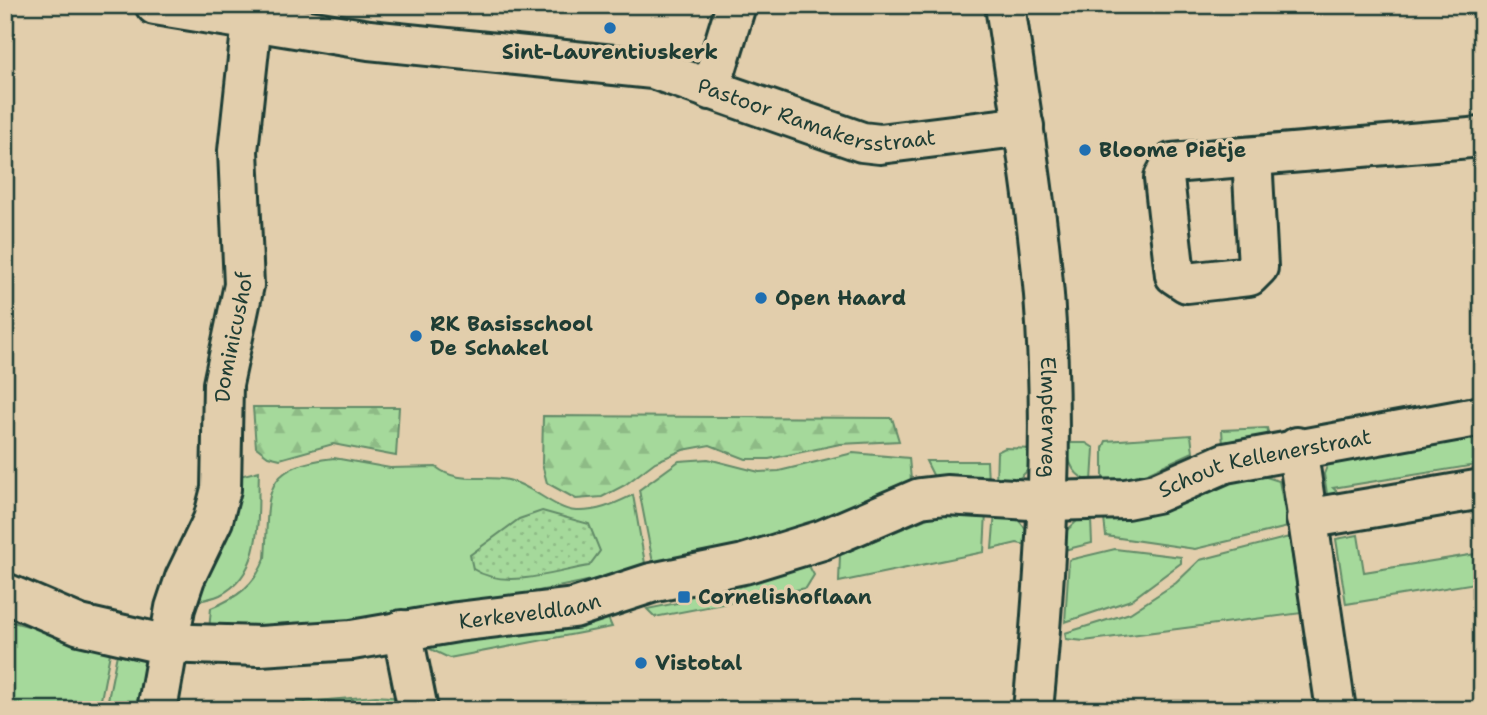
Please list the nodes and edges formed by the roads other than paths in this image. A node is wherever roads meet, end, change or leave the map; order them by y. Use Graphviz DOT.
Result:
graph roads {
  1 [pos="155,5"];
  2 [pos="736,5"];
  3 [pos="1005,5"];
  4 [pos="252,21"];
  5 [pos="710,90"];
  6 [pos="1024,126"];
  7 [pos="1482,137"];
  8 [pos="1252,157"];
  9 [pos="1482,416"];
  10 [pos="1297,447"];
  11 [pos="1482,489"];
  12 [pos="1048,501"];
  13 [pos="1306,519"];
  14 [pos="5,593"];
  15 [pos="402,630"];
  16 [pos="171,643"];
  17 [pos="157,710"];
  18 [pos="418,710"];
  19 [pos="1032,710"];
  20 [pos="1336,710"];
  1 -- 4 [label="street, Pastoor Ramakersstraat"];
  2 -- 5 [label="street"];
  3 -- 6 [label="street, Elmpterweg"];
  4 -- 5 [label="street, Pastoor Ramakersstraat"];
  4 -- 16 [label="street, Dominicushof"];
  5 -- 6 [label="street, Pastoor Ramakersstraat"];
  6 -- 12 [label="street, Elmpterweg"];
  7 -- 8 [label="street"];
  9 -- 10 [label="street, Schout Kellenerstraat"];
  10 -- 12 [label="street, Schout Kellenerstraat"];
  10 -- 13 [label="street"];
  11 -- 13 [label="street"];
  12 -- 15 [label="street, Kerkeveldlaan"];
  12 -- 19 [label="street, Elmpterweg"];
  13 -- 20 [label="street"];
  14 -- 16 [label="street, Kerkeveldlaan"];
  15 -- 16 [label="street, Kerkeveldlaan"];
  15 -- 18 [label="street"];
  16 -- 17 [label="street, Dominicushof"];
}
